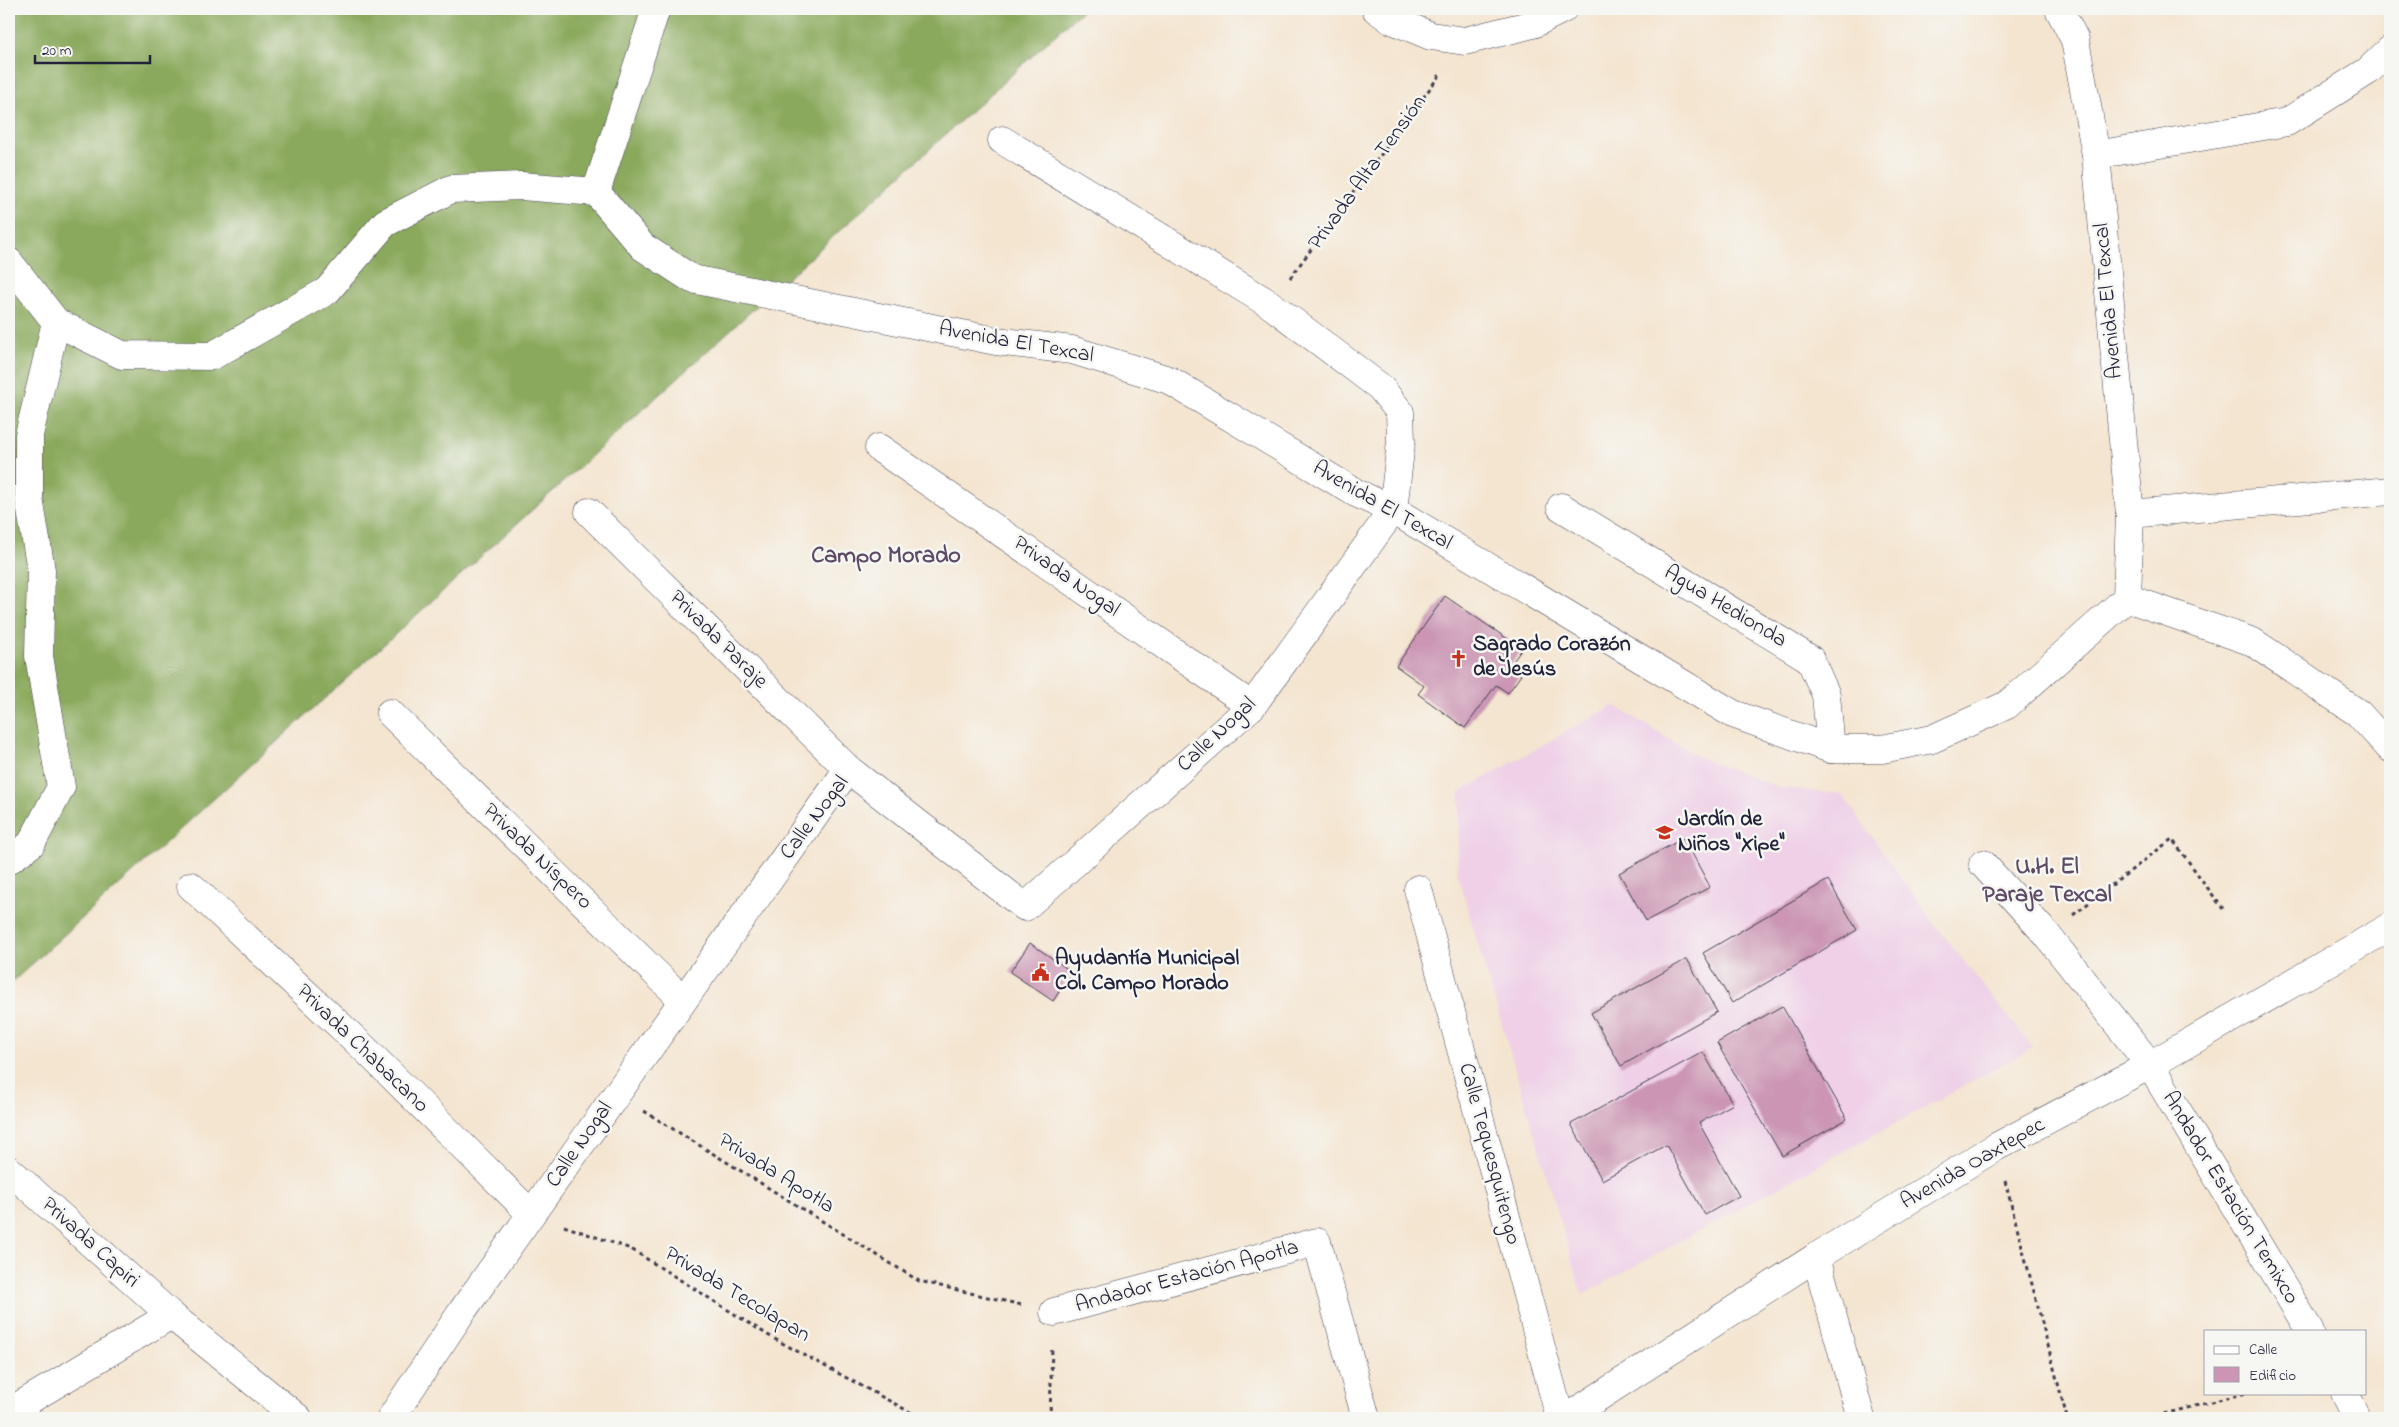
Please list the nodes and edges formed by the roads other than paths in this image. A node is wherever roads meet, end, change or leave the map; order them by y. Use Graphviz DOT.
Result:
graph roads {
  1 [pos="656,9"];
  2 [pos="1376,9"];
  3 [pos="1563,9"];
  4 [pos="2059,9"];
  5 [pos="2390,50"];
  6 [pos="1002,140"];
  7 [pos="2096,156"];
  8 [pos="596,192"];
  9 [pos="9,262"];
  10 [pos="56,322"];
  11 [pos="879,448"];
  12 [pos="2390,491"];
  13 [pos="1561,507"];
  14 [pos="1392,510"];
  15 [pos="589,512"];
  16 [pos="2130,514"];
  17 [pos="2127,598"];
  18 [pos="1252,706"];
  19 [pos="390,713"];
  20 [pos="2390,748"];
  21 [pos="1831,749"];
  22 [pos="848,769"];
  23 [pos="9,860"];
  24 [pos="1983,864"];
  25 [pos="191,886"];
  26 [pos="1418,889"];
  27 [pos="2390,926"];
  28 [pos="683,1000"];
  29 [pos="2150,1065"];
  30 [pos="9,1170"];
  31 [pos="531,1214"];
  32 [pos="1816,1257"];
  33 [pos="1054,1312"];
  34 [pos="171,1315"];
  35 [pos="2309,1330"];
  36 [pos="2345,1394"];
  37 [pos="9,1412"];
  38 [pos="298,1418"];
  39 [pos="391,1418"];
  40 [pos="1366,1418"];
  41 [pos="1560,1418"];
  42 [pos="1566,1418"];
  43 [pos="1861,1418"];
  44 [pos="2357,1418"];
  1 -- 8 [label="street"];
  2 -- 3 [label="street"];
  4 -- 7 [label="street, Avenida El Texcal"];
  5 -- 7 [label="street"];
  6 -- 14 [label="street"];
  7 -- 16 [label="street, Avenida El Texcal"];
  8 -- 10 [label="street"];
  8 -- 14 [label="street, Avenida El Texcal"];
  9 -- 10 [label="street"];
  10 -- 23 [label="street"];
  11 -- 18 [label="street, Privada Nogal"];
  12 -- 16 [label="street"];
  13 -- 21 [label="street, Agua Hedionda"];
  14 -- 18 [label="street, Calle Nogal"];
  14 -- 21 [label="street, Avenida El Texcal"];
  15 -- 22 [label="street, Privada Paraje"];
  16 -- 17 [label="street, Avenida El Texcal"];
  17 -- 20 [label="street"];
  17 -- 21 [label="street, Avenida El Texcal"];
  18 -- 22 [label="street, Calle Nogal"];
  19 -- 28 [label="street, Privada Níspero"];
  22 -- 28 [label="street, Calle Nogal"];
  24 -- 29 [label="street, Andador Estación Temixco"];
  25 -- 31 [label="street, Privada Chabacano"];
  26 -- 41 [label="street, Calle Tequesquitengo"];
  27 -- 29 [label="street, Avenida Oaxtepec"];
  28 -- 31 [label="street, Calle Nogal"];
  29 -- 32 [label="street, Avenida Oaxtepec"];
  29 -- 35 [label="street, Andador Estación Temixco"];
  30 -- 34 [label="street, Privada Capiri"];
  31 -- 39 [label="street, Calle Nogal"];
  32 -- 42 [label="street, Avenida Oaxtepec"];
  32 -- 43 [label="street"];
  33 -- 40 [label="street, Andador Estación Apotla"];
  34 -- 37 [label="street"];
  34 -- 38 [label="street, Privada Capiri"];
  36 -- 44 [label="street"];
}
